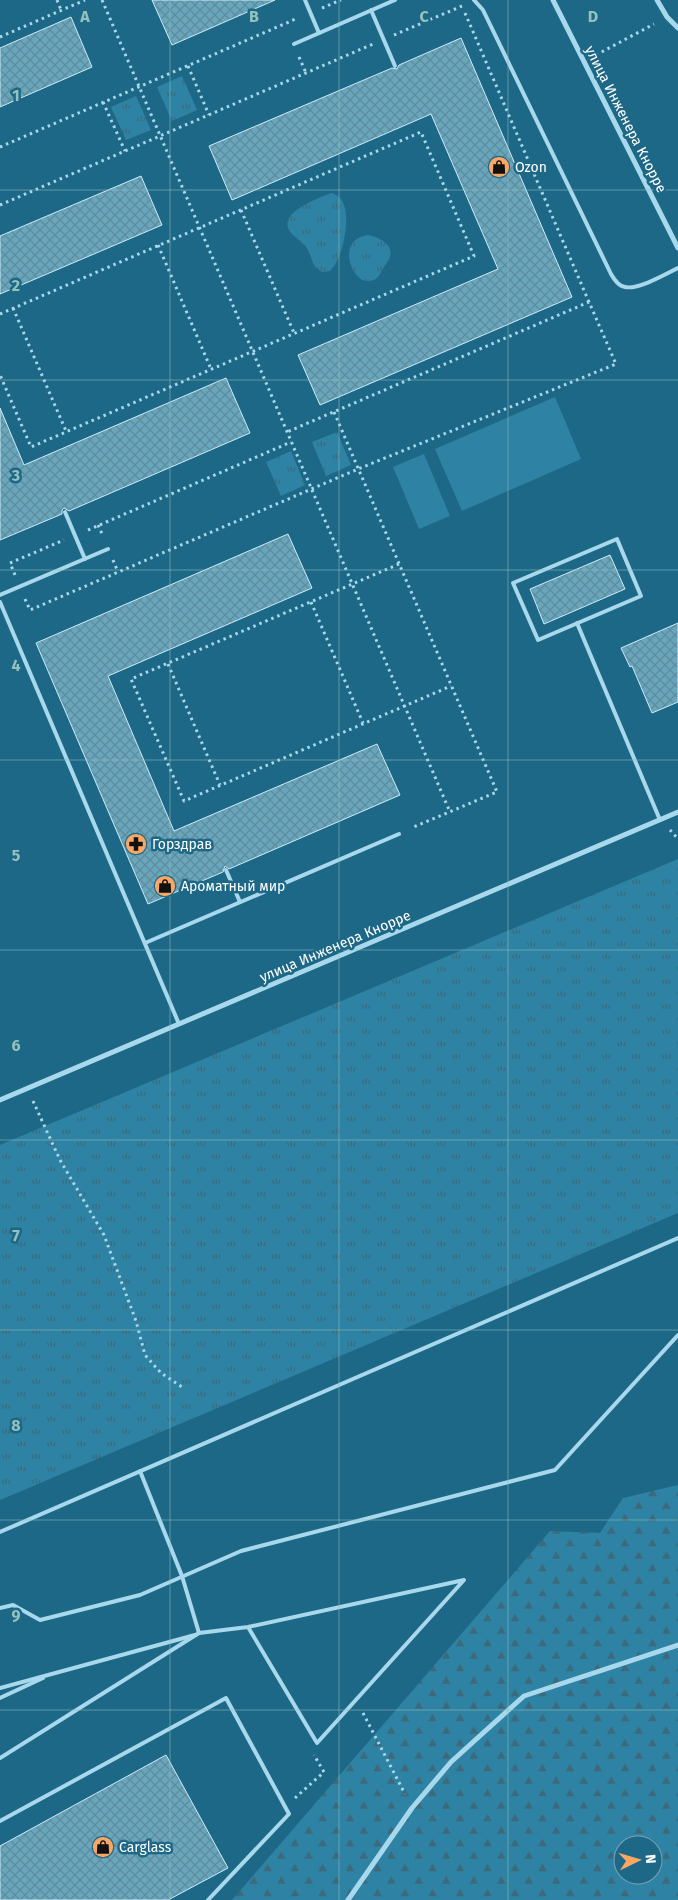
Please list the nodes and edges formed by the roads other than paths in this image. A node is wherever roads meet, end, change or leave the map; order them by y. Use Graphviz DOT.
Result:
graph roads {
  1 [pos="305,0"];
  2 [pos="395,0"];
  3 [pos="474,0"];
  4 [pos="553,0"];
  5 [pos="658,0"];
  6 [pos="371,10"];
  7 [pos="678,28"];
  8 [pos="319,33"];
  9 [pos="294,44"];
  10 [pos="395,66"];
  11 [pos="678,248"];
  12 [pos="678,268"];
  13 [pos="65,512"];
  14 [pos="108,549"];
  15 [pos="85,559"];
  16 [pos="0,595"];
  17 [pos="0,602"];
  18 [pos="577,623"];
  19 [pos="678,812"];
  20 [pos="660,820"];
  21 [pos="399,834"];
  22 [pos="226,870"];
  23 [pos="240,902"];
  24 [pos="145,943"];
  25 [pos="179,1024"];
  26 [pos="0,1100"];
  27 [pos="678,1238"];
  28 [pos="678,1334"];
  29 [pos="140,1471"];
  30 [pos="0,1532"];
  31 [pos="182,1576"];
  32 [pos="0,1608"];
  33 [pos="248,1627"];
  34 [pos="199,1633"];
  35 [pos="678,1644"];
  36 [pos="53,1673"];
  37 [pos="0,1688"];
  38 [pos="0,1698"];
  39 [pos="0,1758"];
  40 [pos="0,1821"];
  41 [pos="208,1900"];
  42 [pos="348,1900"];
  1 -- 8 [label="lane"];
  2 -- 6 [label="lane"];
  3 -- 12 [label="lane"];
  4 -- 11 [label="street, улица Инженера Кнорре"];
  5 -- 7 [label="street"];
  6 -- 8 [label="lane"];
  6 -- 10 [label="lane"];
  8 -- 9 [label="lane"];
  13 -- 15 [label="lane"];
  14 -- 15 [label="lane"];
  15 -- 16 [label="lane"];
  17 -- 24 [label="lane"];
  18 -- 18 [label="lane"];
  18 -- 20 [label="lane"];
  19 -- 20 [label="street, улица Инженера Кнорре"];
  20 -- 25 [label="street, улица Инженера Кнорре"];
  21 -- 23 [label="lane"];
  22 -- 23 [label="lane"];
  23 -- 24 [label="lane"];
  24 -- 25 [label="lane"];
  25 -- 26 [label="street, улица Инженера Кнорре"];
  27 -- 29 [label="lane"];
  28 -- 31 [label="lane"];
  29 -- 30 [label="lane"];
  29 -- 31 [label="lane"];
  31 -- 32 [label="lane"];
  31 -- 34 [label="lane"];
  33 -- 33 [label="lane"];
  33 -- 34 [label="lane"];
  34 -- 36 [label="lane"];
  34 -- 39 [label="lane"];
  35 -- 42 [label="street"];
  36 -- 37 [label="lane"];
  36 -- 38 [label="lane"];
  40 -- 41 [label="lane"];
}
